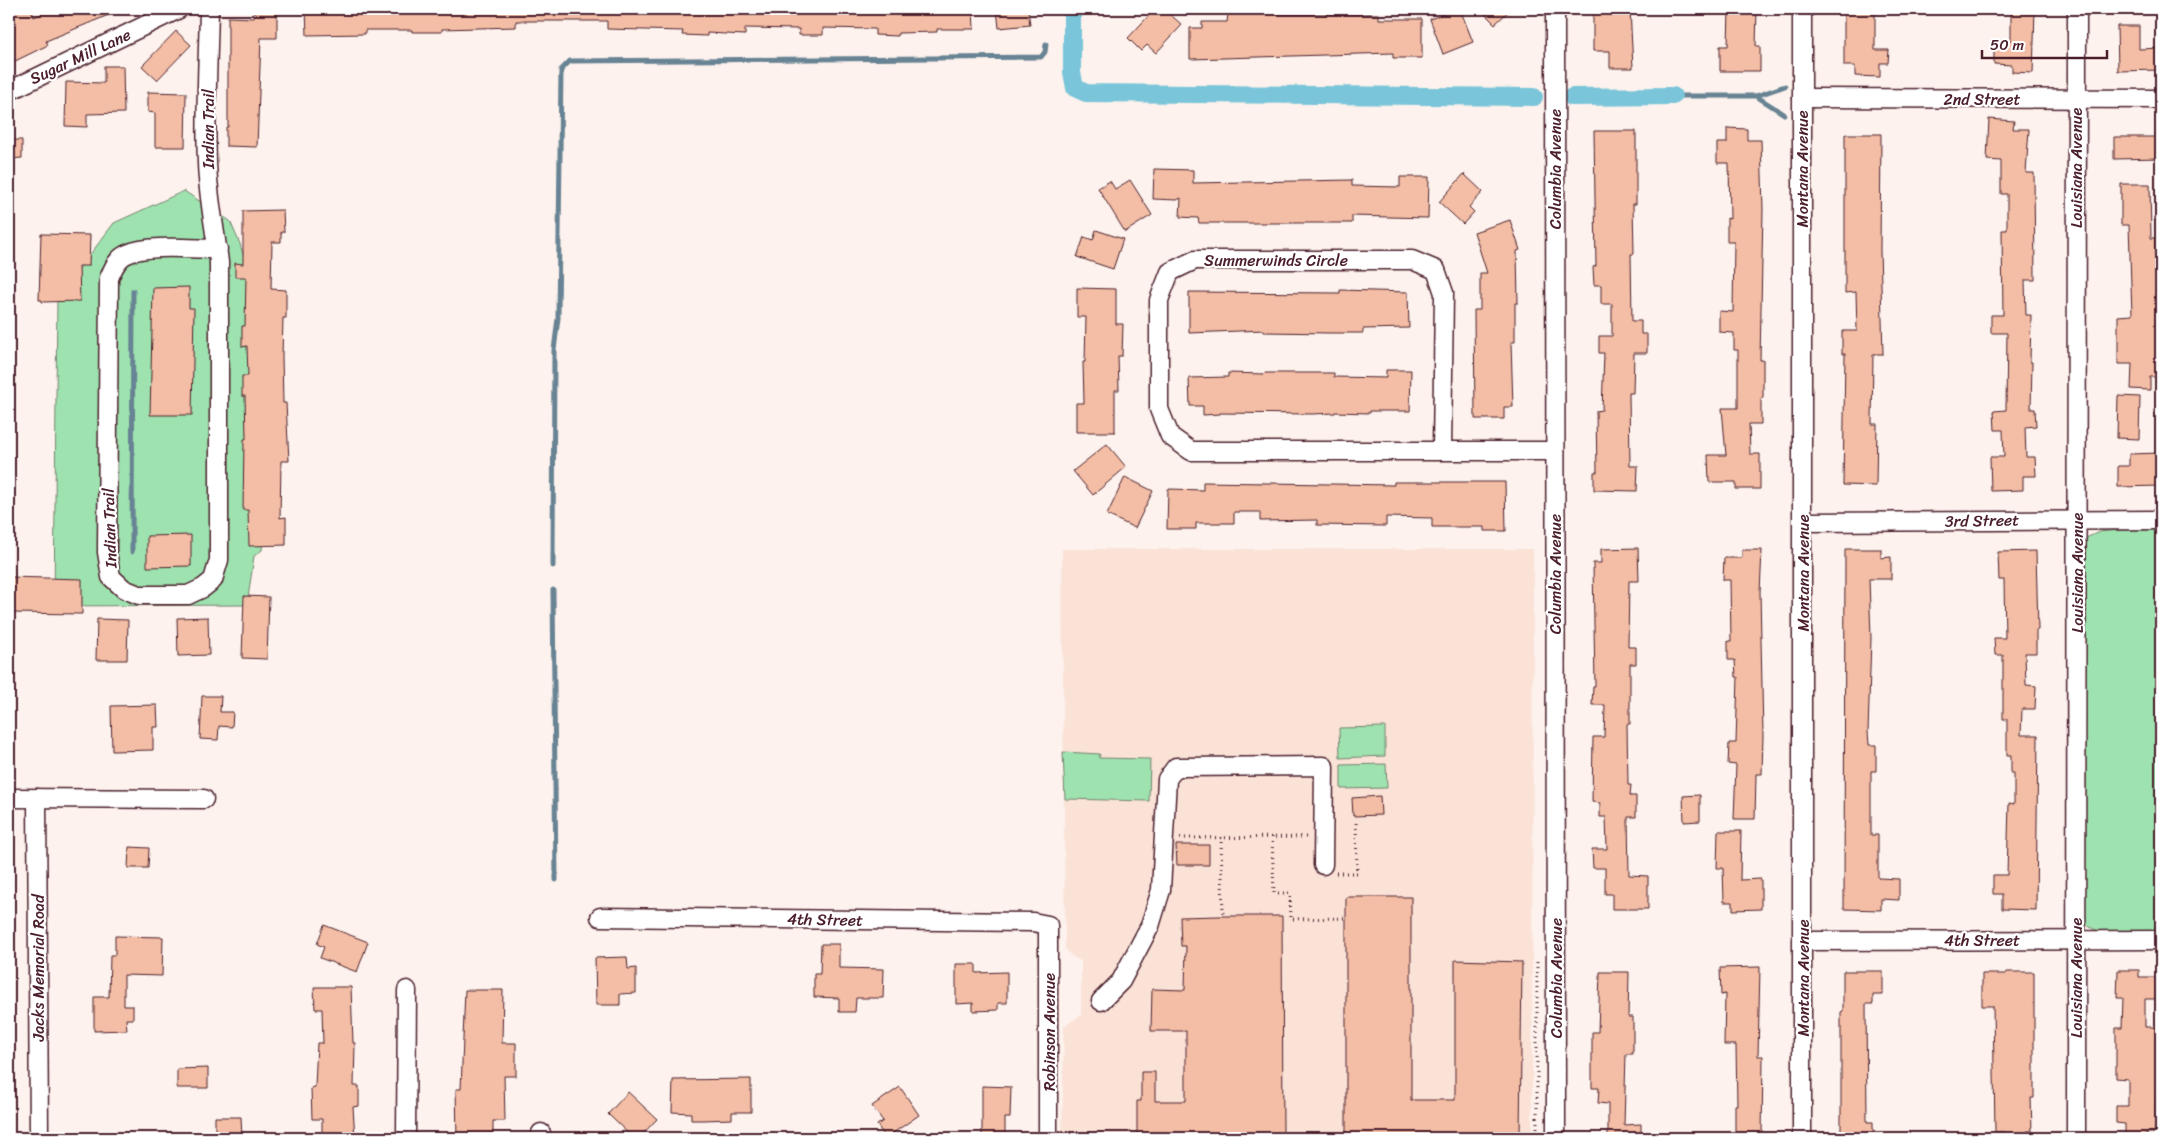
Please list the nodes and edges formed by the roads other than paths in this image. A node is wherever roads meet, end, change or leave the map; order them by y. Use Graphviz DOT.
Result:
graph roads {
  1 [pos="179,9"];
  2 [pos="209,9"];
  3 [pos="1555,9"];
  4 [pos="1802,9"];
  5 [pos="2077,9"];
  6 [pos="9,90"];
  7 [pos="1802,98"];
  8 [pos="2076,99"];
  9 [pos="2161,99"];
  10 [pos="218,249"];
  11 [pos="1442,451"];
  12 [pos="1555,451"];
  13 [pos="2078,519"];
  14 [pos="2161,520"];
  15 [pos="1803,522"];
  16 [pos="9,798"];
  17 [pos="37,798"];
  18 [pos="204,800"];
  19 [pos="1326,869"];
  20 [pos="600,917"];
  21 [pos="1048,925"];
  22 [pos="2076,940"];
  23 [pos="2161,940"];
  24 [pos="1803,941"];
  25 [pos="408,990"];
  26 [pos="1101,1001"];
  27 [pos="39,1138"];
  28 [pos="406,1138"];
  29 [pos="1048,1138"];
  30 [pos="1556,1138"];
  31 [pos="1802,1138"];
  32 [pos="2076,1138"];
  1 -- 6 [label="street, Sugar Mill Lane"];
  2 -- 10 [label="street, Indian Trail"];
  3 -- 12 [label="street, Columbia Avenue"];
  4 -- 7 [label="street, Montana Avenue"];
  5 -- 8 [label="street, Louisiana Avenue"];
  7 -- 8 [label="street, 2nd Street"];
  7 -- 15 [label="street, Montana Avenue"];
  8 -- 9 [label="street, 2nd Street"];
  8 -- 13 [label="street, Louisiana Avenue"];
  10 -- 10 [label="street, Indian Trail"];
  11 -- 11 [label="street, Summerwinds Circle"];
  11 -- 12 [label="street, Summerwinds Circle"];
  12 -- 30 [label="street, Columbia Avenue"];
  13 -- 14 [label="street, 3rd Street"];
  13 -- 15 [label="street, 3rd Street"];
  13 -- 22 [label="street, Louisiana Avenue"];
  15 -- 24 [label="street, Montana Avenue"];
  16 -- 17 [label="street"];
  17 -- 18 [label="street"];
  17 -- 27 [label="street, Jacks Memorial Road"];
  19 -- 26 [label="street"];
  20 -- 21 [label="street, 4th Street"];
  21 -- 29 [label="street, Robinson Avenue"];
  22 -- 23 [label="street, 4th Street"];
  22 -- 24 [label="street, 4th Street"];
  22 -- 32 [label="street, Louisiana Avenue"];
  24 -- 31 [label="street, Montana Avenue"];
  25 -- 28 [label="street"];
}
